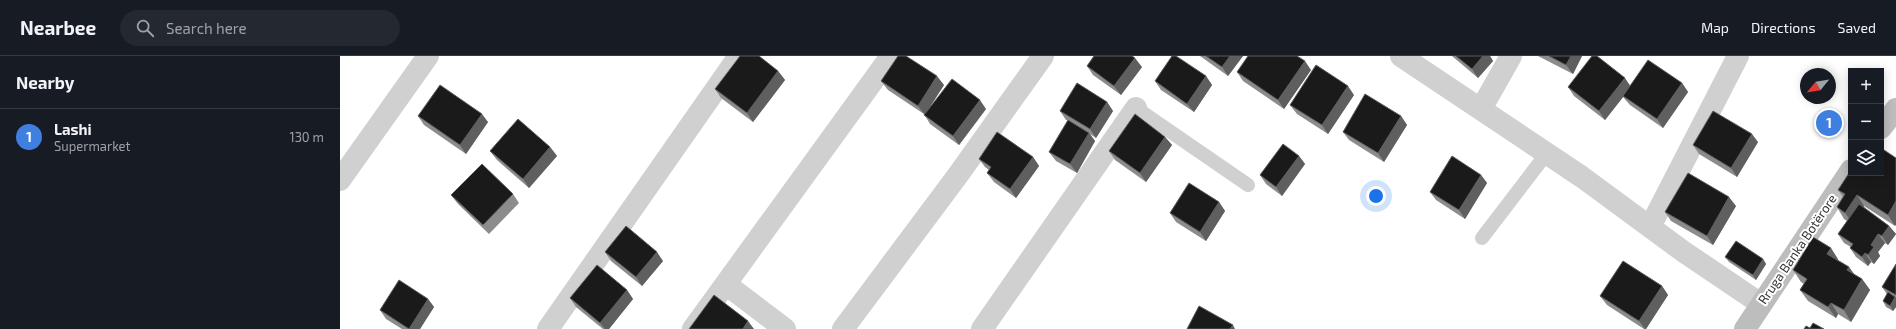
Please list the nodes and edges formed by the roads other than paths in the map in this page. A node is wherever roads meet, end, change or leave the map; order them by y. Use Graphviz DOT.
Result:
graph roads {
  1 [pos="428,56"];
  2 [pos="739,56"];
  3 [pos="891,56"];
  4 [pos="1043,56"];
  5 [pos="1401,56"];
  6 [pos="1510,56"];
  7 [pos="1738,56"];
  8 [pos="1136,108"];
  9 [pos="1481,109"];
  10 [pos="1896,109"];
  11 [pos="1884,124"];
  12 [pos="1547,153"];
  13 [pos="1848,174"];
  14 [pos="340,180"];
  15 [pos="1248,185"];
  16 [pos="1650,227"];
  17 [pos="1482,238"];
  18 [pos="727,285"];
  19 [pos="1761,304"];
  20 [pos="548,329"];
  21 [pos="693,329"];
  22 [pos="785,329"];
  23 [pos="843,329"];
  24 [pos="982,329"];
  25 [pos="1745,329"];
  1 -- 14 [label="street"];
  2 -- 20 [label="street"];
  3 -- 18 [label="street"];
  4 -- 23 [label="street"];
  5 -- 9 [label="street"];
  6 -- 9 [label="street"];
  7 -- 16 [label="street"];
  8 -- 15 [label="lane"];
  8 -- 24 [label="street"];
  9 -- 12 [label="street"];
  10 -- 11 [label="street"];
  12 -- 16 [label="street"];
  12 -- 17 [label="lane"];
  13 -- 19 [label="street, Rruga Banka Botërore"];
  16 -- 19 [label="street"];
  18 -- 21 [label="street"];
  18 -- 22 [label="street"];
  19 -- 25 [label="street, Rruga Banka Botërore"];
}
